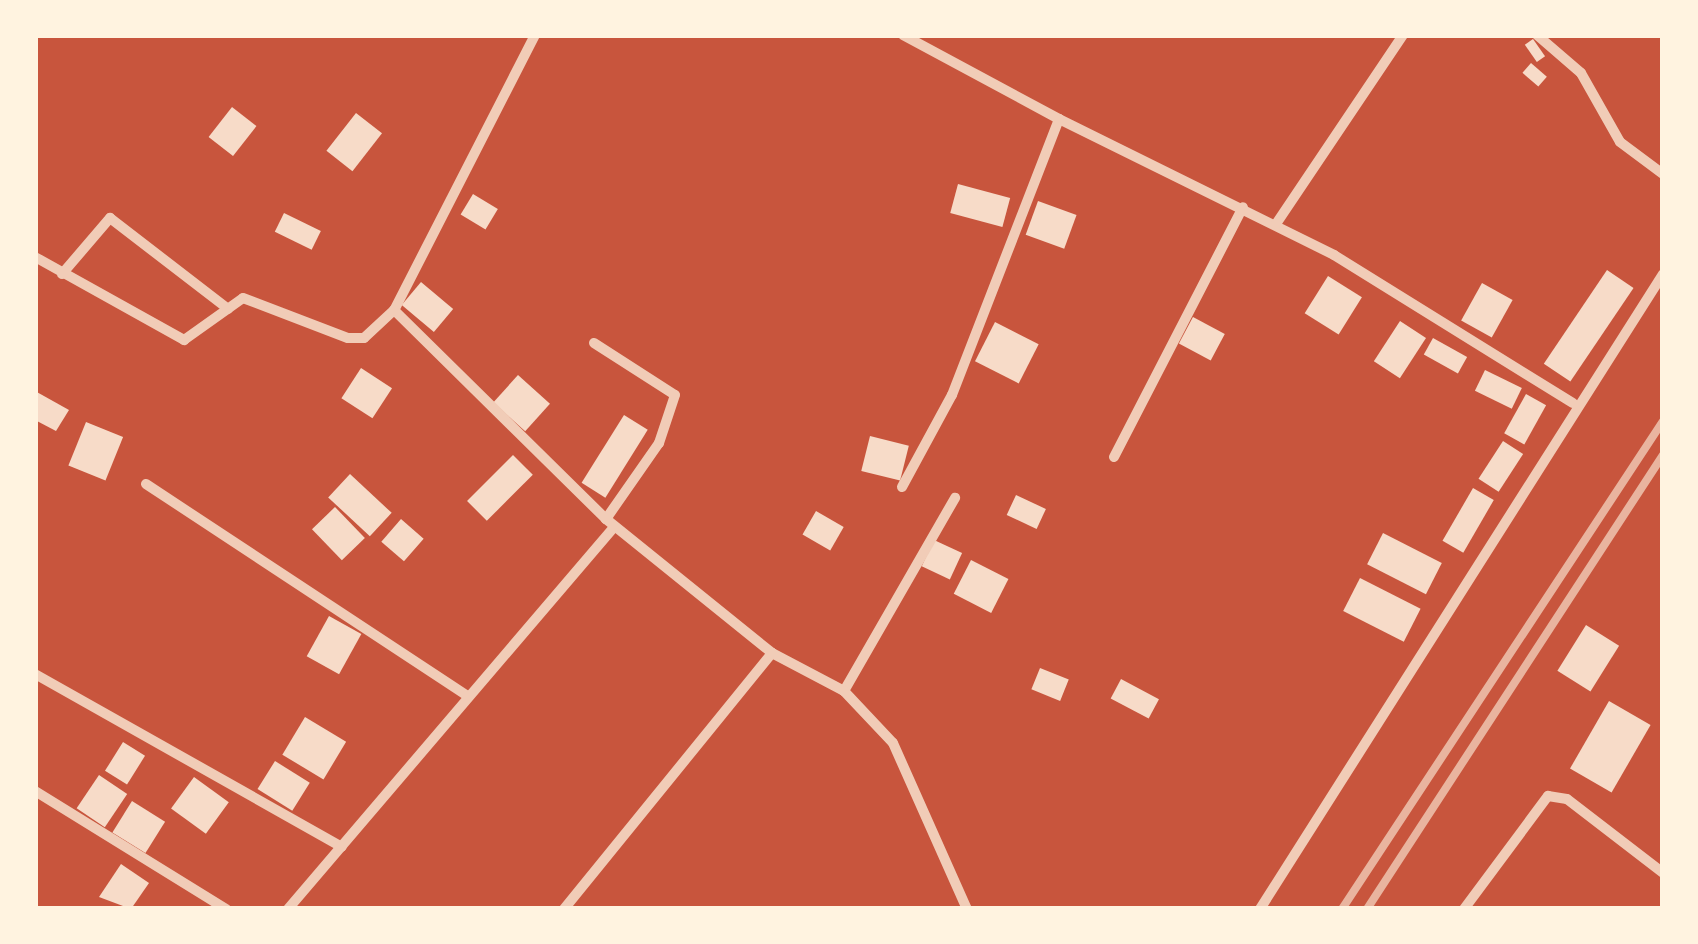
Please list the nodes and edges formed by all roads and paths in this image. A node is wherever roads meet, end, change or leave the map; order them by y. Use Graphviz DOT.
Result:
graph roads {
  1 [pos="534,35"];
  2 [pos="903,35"];
  3 [pos="1403,35"];
  4 [pos="1537,35"];
  5 [pos="1059,119"];
  6 [pos="1663,174"];
  7 [pos="1242,207"];
  8 [pos="1276,224"];
  9 [pos="35,257"];
  10 [pos="62,274"];
  11 [pos="1663,274"];
  12 [pos="228,309"];
  13 [pos="394,310"];
  14 [pos="594,343"];
  15 [pos="1574,403"];
  16 [pos="1114,457"];
  17 [pos="146,484"];
  18 [pos="902,486"];
  19 [pos="955,498"];
  20 [pos="610,523"];
  21 [pos="772,653"];
  22 [pos="35,674"];
  23 [pos="844,691"];
  24 [pos="467,696"];
  25 [pos="35,791"];
  26 [pos="342,847"];
  27 [pos="1663,873"];
  28 [pos="226,909"];
  29 [pos="288,909"];
  30 [pos="564,909"];
  31 [pos="966,909"];
  32 [pos="1260,909"];
  33 [pos="1464,909"];
  1 -- 13 [label="street"];
  2 -- 5 [label="street"];
  3 -- 8 [label="street"];
  4 -- 6 [label="street"];
  5 -- 7 [label="street"];
  5 -- 18 [label="street"];
  7 -- 8 [label="street"];
  7 -- 16 [label="street"];
  8 -- 15 [label="street"];
  9 -- 10 [label="street"];
  10 -- 12 [label="street"];
  10 -- 12 [label="street"];
  11 -- 15 [label="street"];
  12 -- 13 [label="street"];
  13 -- 20 [label="street"];
  14 -- 20 [label="street"];
  15 -- 32 [label="street"];
  17 -- 24 [label="street"];
  19 -- 23 [label="street"];
  20 -- 21 [label="street"];
  20 -- 24 [label="street"];
  21 -- 23 [label="street"];
  21 -- 30 [label="street"];
  22 -- 26 [label="street"];
  23 -- 31 [label="street"];
  24 -- 26 [label="street"];
  25 -- 28 [label="street"];
  26 -- 29 [label="street"];
  27 -- 33 [label="street"];
}
